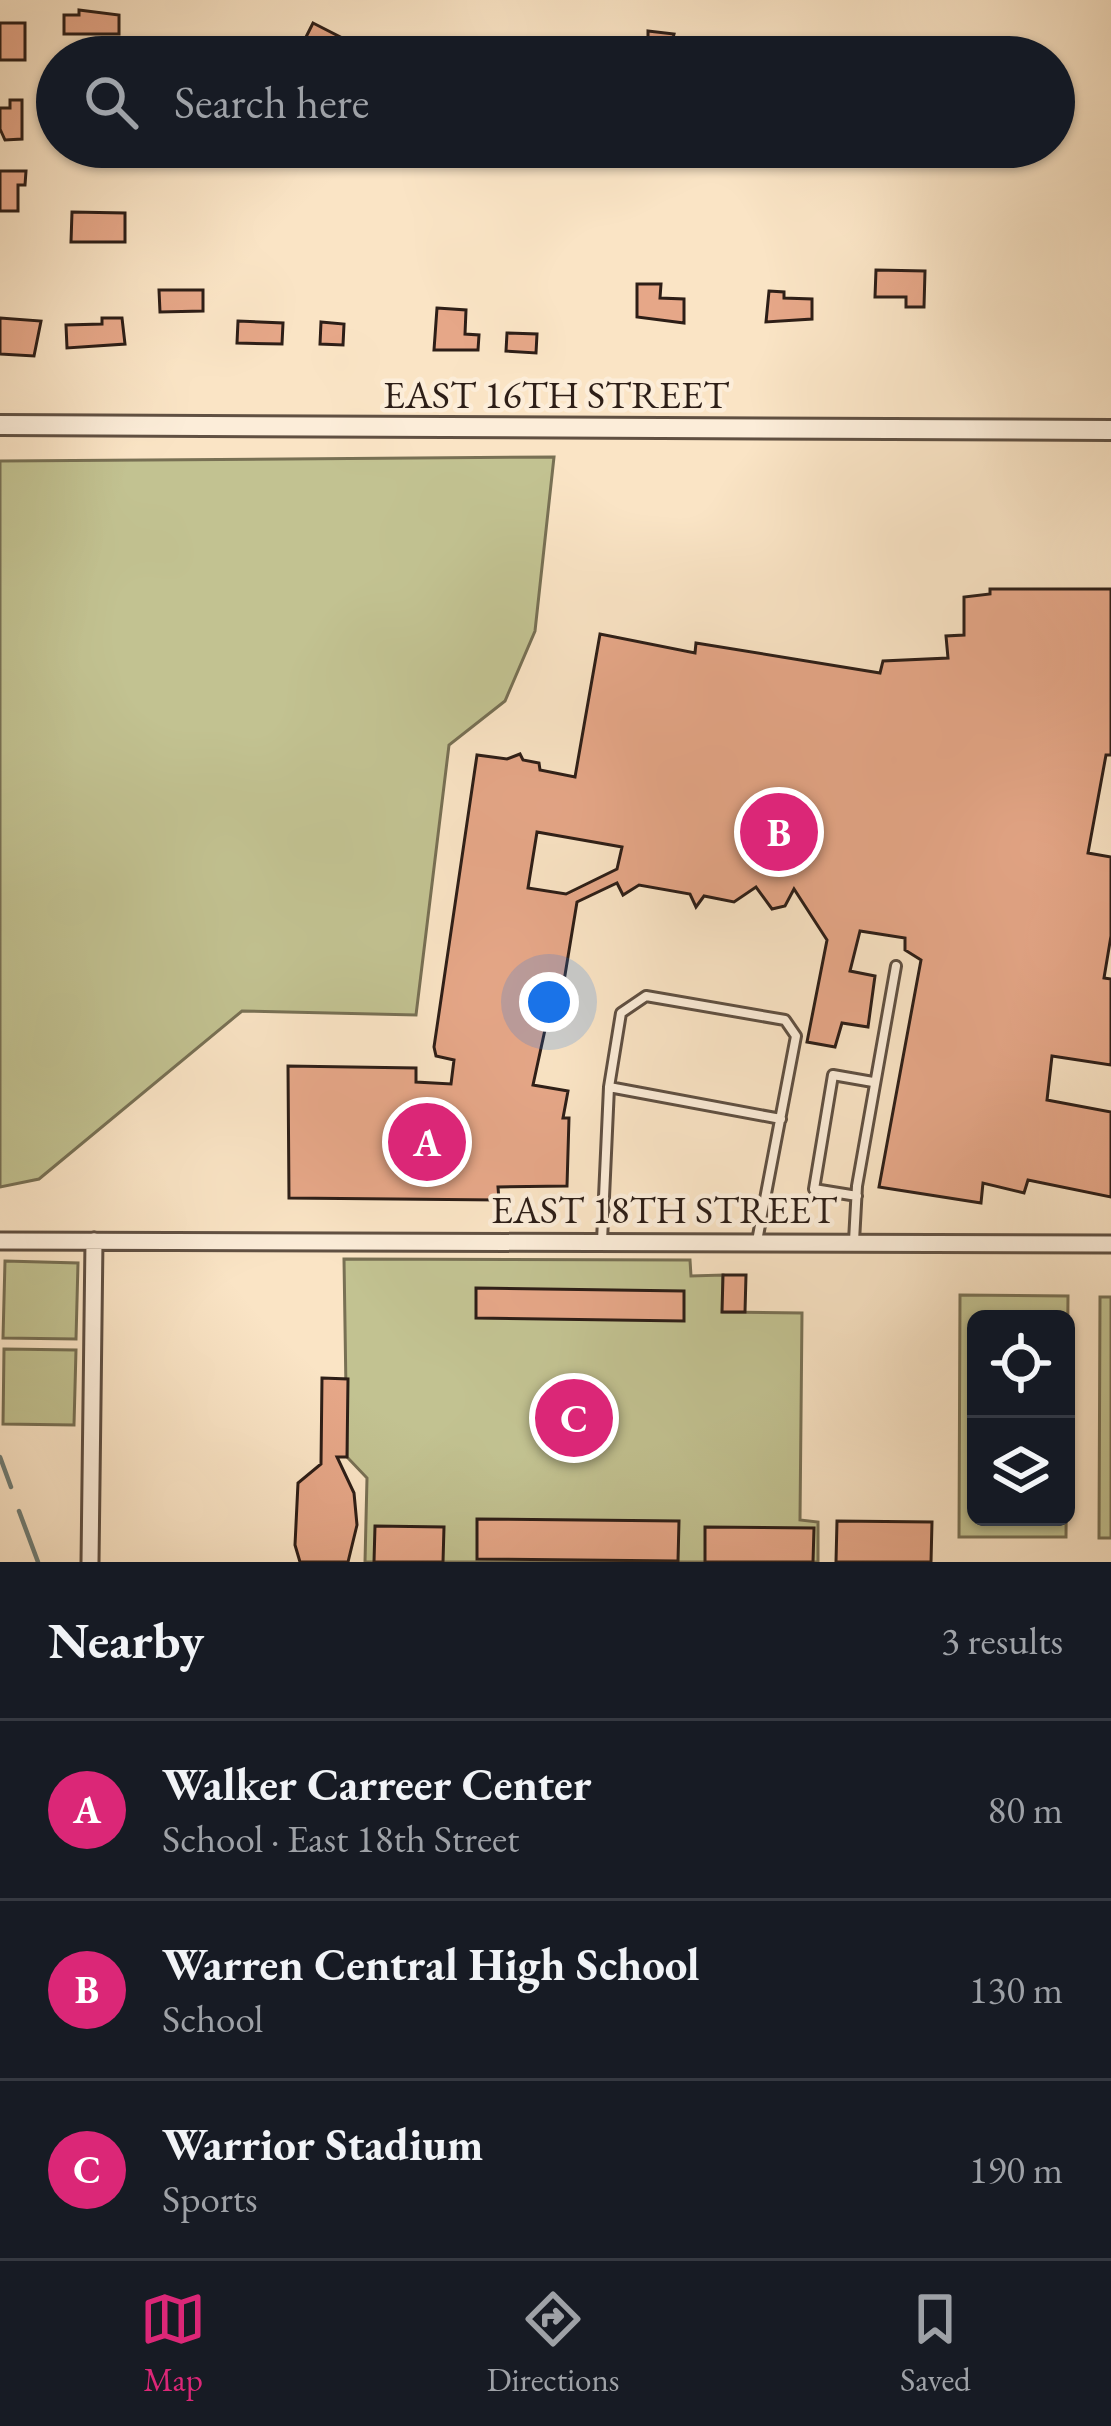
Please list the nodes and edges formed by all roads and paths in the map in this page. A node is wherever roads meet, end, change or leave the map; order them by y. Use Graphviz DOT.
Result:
graph roads {
  1 [pos="0,424"];
  2 [pos="1111,430"];
  3 [pos="896,966"];
  4 [pos="873,1082"];
  5 [pos="609,1088"];
  6 [pos="781,1119"];
  7 [pos="857,1196"];
  8 [pos="0,1241"];
  9 [pos="94,1241"];
  10 [pos="602,1241"];
  11 [pos="757,1242"];
  12 [pos="854,1243"];
  13 [pos="1111,1244"];
  14 [pos="90,1562"];
  1 -- 2 [label="street, EAST 16TH STREET"];
  3 -- 4 [label="lane"];
  4 -- 7 [label="lane"];
  4 -- 7 [label="lane"];
  5 -- 6 [label="lane"];
  5 -- 6 [label="lane"];
  5 -- 10 [label="lane"];
  6 -- 11 [label="lane"];
  7 -- 12 [label="lane"];
  8 -- 9 [label="street, EAST 18TH STREET"];
  9 -- 10 [label="street, EAST 18TH STREET"];
  9 -- 14 [label="street"];
  10 -- 11 [label="street, EAST 18TH STREET"];
  11 -- 12 [label="street, EAST 18TH STREET"];
  12 -- 13 [label="street, EAST 18TH STREET"];
}
